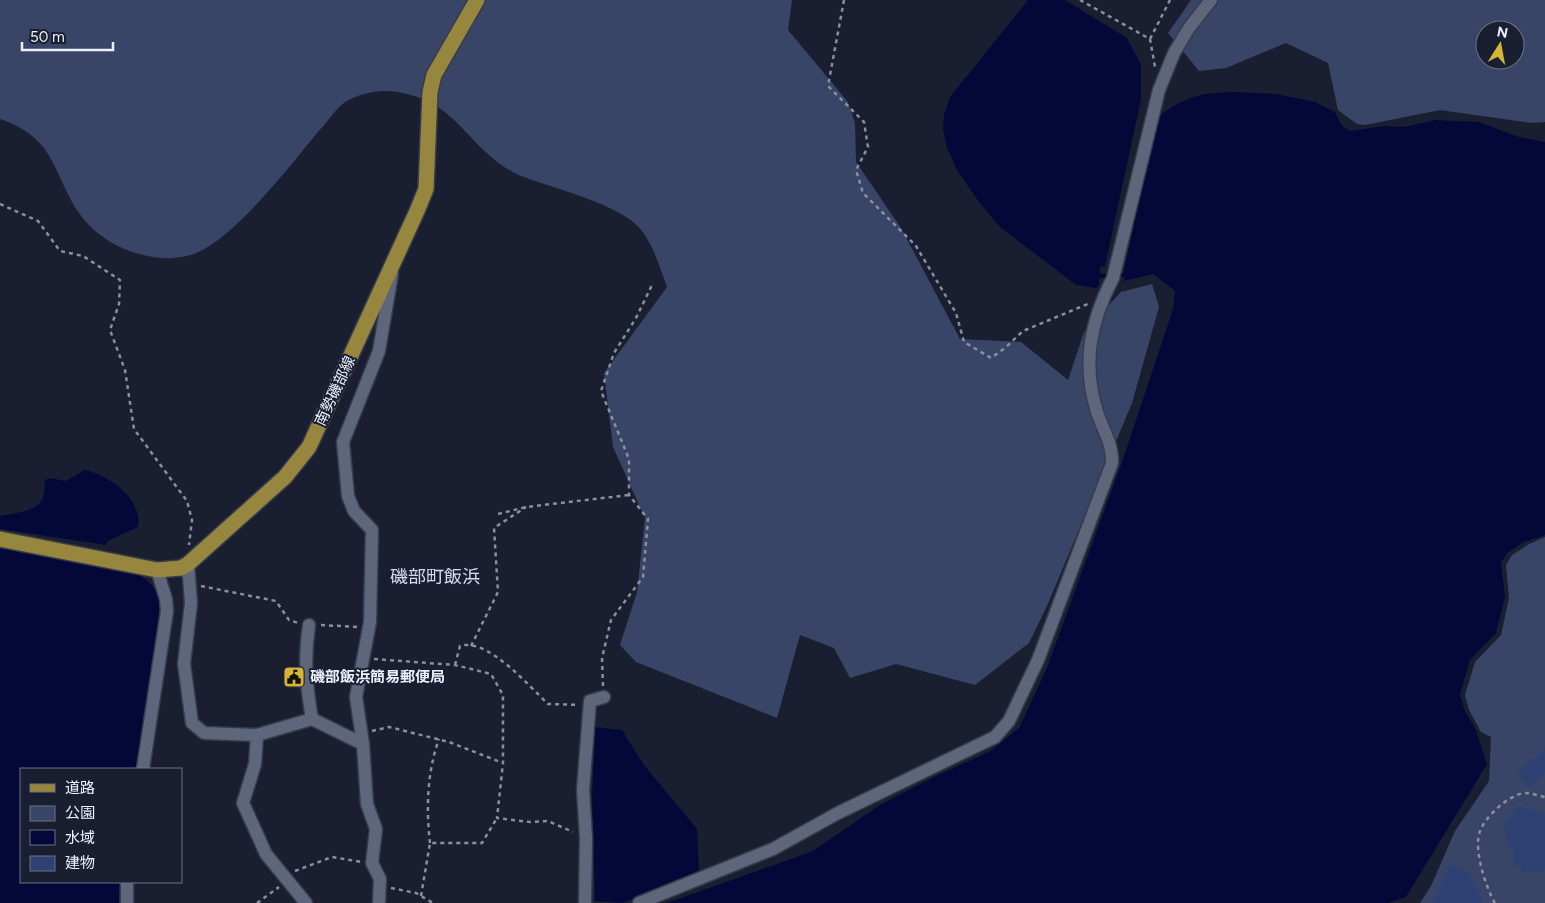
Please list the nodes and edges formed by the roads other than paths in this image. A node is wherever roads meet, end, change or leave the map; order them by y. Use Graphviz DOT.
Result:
graph roads {
  1 [pos="477,0"];
  2 [pos="1211,0"];
  3 [pos="394,264"];
  4 [pos="0,539"];
  5 [pos="188,564"];
  6 [pos="157,570"];
  7 [pos="309,625"];
  8 [pos="604,697"];
  9 [pos="312,719"];
  10 [pos="257,735"];
  11 [pos="362,739"];
  12 [pos="144,768"];
  13 [pos="127,883"];
  14 [pos="127,903"];
  15 [pos="306,903"];
  16 [pos="379,903"];
  17 [pos="585,903"];
  18 [pos="639,903"];
  1 -- 3 [label="main road, 南勢磯部線"];
  2 -- 18 [label="street"];
  3 -- 5 [label="main road, 南勢磯部線"];
  3 -- 11 [label="street"];
  4 -- 6 [label="main road, 南勢磯部線"];
  5 -- 6 [label="main road, 南勢磯部線"];
  5 -- 10 [label="street"];
  6 -- 12 [label="street"];
  7 -- 9 [label="street"];
  8 -- 17 [label="street"];
  9 -- 10 [label="street"];
  9 -- 11 [label="street"];
  10 -- 15 [label="street"];
  11 -- 16 [label="street"];
  13 -- 14 [label="street"];
}
